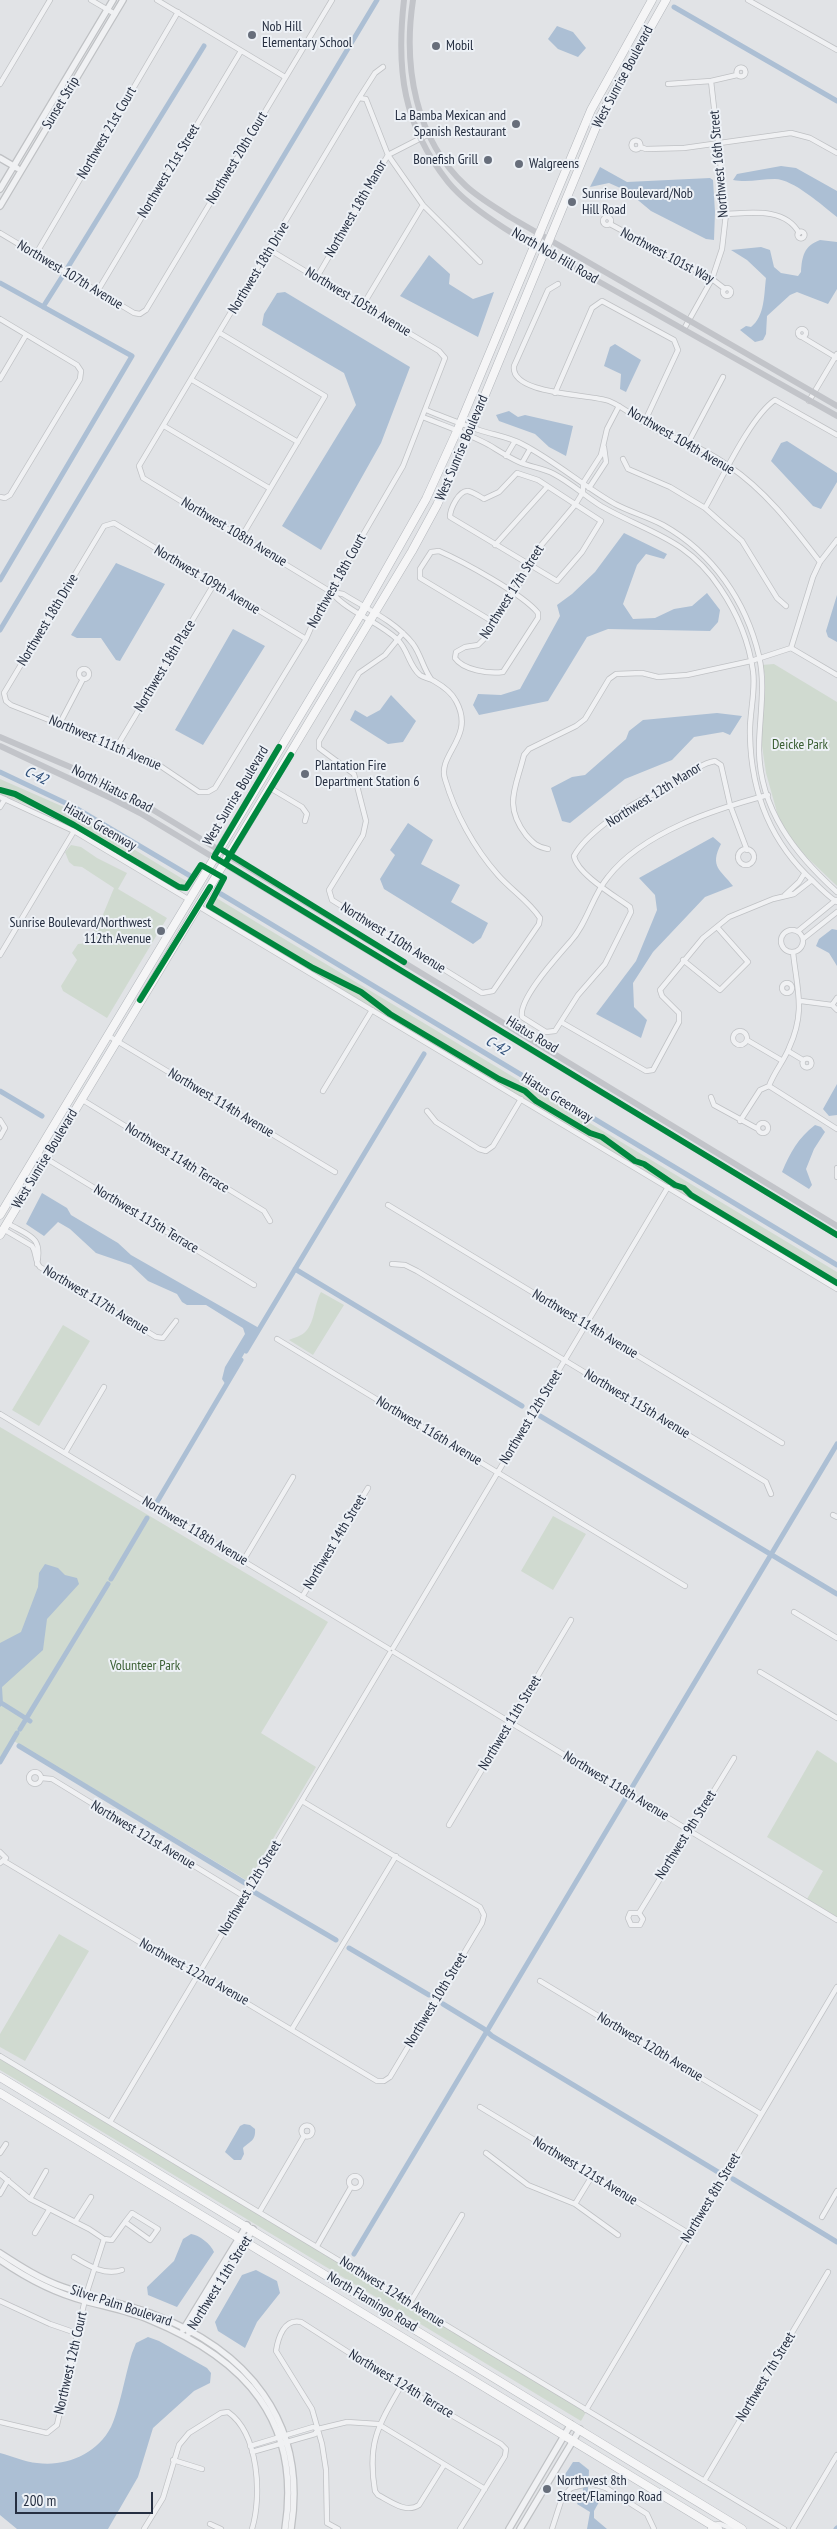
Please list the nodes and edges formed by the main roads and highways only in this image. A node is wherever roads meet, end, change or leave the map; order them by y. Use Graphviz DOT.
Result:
graph roads {
  1 [pos="404,0"];
  2 [pos="413,0"];
  3 [pos="652,0"];
  4 [pos="666,0"];
  5 [pos="538,234"];
  6 [pos="549,240"];
  7 [pos="534,244"];
  8 [pos="544,250"];
  9 [pos="837,406"];
  10 [pos="837,416"];
  11 [pos="0,737"];
  12 [pos="0,746"];
  13 [pos="219,848"];
  14 [pos="230,855"];
  15 [pos="214,857"];
  16 [pos="224,864"];
  17 [pos="0,1215"];
  18 [pos="837,1226"];
  19 [pos="4,1229"];
  20 [pos="837,1235"];
  21 [pos="0,2077"];
  22 [pos="0,2093"];
  23 [pos="713,2528"];
  24 [pos="742,2529"];
  1 -- 7 [label="main road, North Nob Hill Road"];
  2 -- 5 [label="main road, North Nob Hill Road"];
  3 -- 5 [label="highway, West Sunrise Boulevard"];
  4 -- 6 [label="highway, West Sunrise Boulevard"];
  5 -- 6 [label="main road, North Nob Hill Road"];
  5 -- 7 [label="highway, West Sunrise Boulevard"];
  6 -- 8 [label="highway, West Sunrise Boulevard"];
  6 -- 9 [label="main road, North Nob Hill Road"];
  7 -- 8 [label="main road, North Nob Hill Road"];
  7 -- 13 [label="highway, West Sunrise Boulevard"];
  8 -- 10 [label="main road, North Nob Hill Road"];
  8 -- 14 [label="highway, West Sunrise Boulevard"];
  11 -- 13 [label="main road, North Hiatus Road"];
  12 -- 15 [label="main road, North Hiatus Road"];
  13 -- 14 [label="main road, Hiatus Road"];
  13 -- 15 [label="highway, West Sunrise Boulevard"];
  14 -- 16 [label="highway, West Sunrise Boulevard"];
  14 -- 18 [label="main road, Hiatus Road"];
  15 -- 16 [label="main road, Hiatus Road"];
  15 -- 17 [label="highway, West Sunrise Boulevard"];
  16 -- 19 [label="highway, West Sunrise Boulevard"];
  16 -- 20 [label="main road, Hiatus Road"];
  21 -- 24 [label="highway, North Flamingo Road"];
  22 -- 23 [label="highway, North Flamingo Road"];
}
